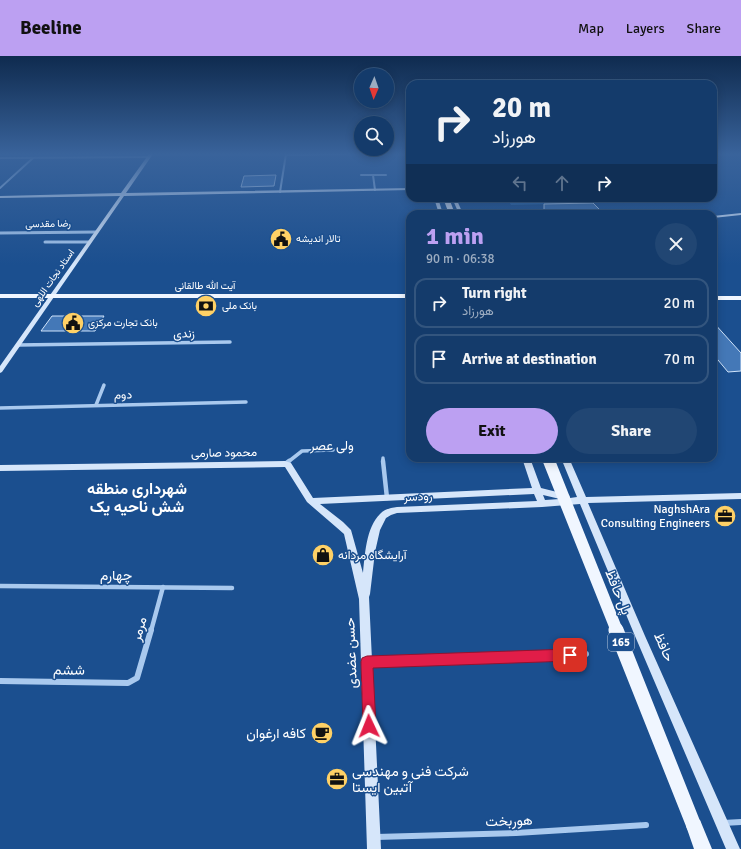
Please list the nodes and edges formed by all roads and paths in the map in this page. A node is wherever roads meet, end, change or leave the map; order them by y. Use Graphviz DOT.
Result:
graph roads {
  1 [pos="125,191"];
  2 [pos="327,191"];
  3 [pos="280,192"];
  4 [pos="122,195"];
  5 [pos="0,197"];
  6 [pos="741,214"];
  7 [pos="717,217"];
  8 [pos="96,232"];
  9 [pos="0,233"];
  10 [pos="44,242"];
  11 [pos="89,242"];
  12 [pos="0,296"];
  13 [pos="51,296"];
  14 [pos="406,296"];
  15 [pos="717,298"];
  16 [pos="741,298"];
  17 [pos="230,342"];
  18 [pos="18,345"];
  19 [pos="0,371"];
  20 [pos="104,384"];
  21 [pos="246,402"];
  22 [pos="96,405"];
  23 [pos="0,408"];
  24 [pos="333,450"];
  25 [pos="383,458"];
  26 [pos="527,462"];
  27 [pos="550,462"];
  28 [pos="567,462"];
  29 [pos="285,464"];
  30 [pos="0,468"];
  31 [pos="538,491"];
  32 [pos="741,496"];
  33 [pos="387,498"];
  34 [pos="583,500"];
  35 [pos="312,502"];
  36 [pos="542,504"];
  37 [pos="0,586"];
  38 [pos="164,587"];
  39 [pos="232,588"];
  40 [pos="364,599"];
  41 [pos="586,654"];
  42 [pos="367,662"];
  43 [pos="137,678"];
  44 [pos="0,681"];
  45 [pos="741,822"];
  46 [pos="722,823"];
  47 [pos="646,825"];
  48 [pos="374,837"];
  49 [pos="374,849"];
  50 [pos="703,849"];
  51 [pos="733,849"];
  1 -- 4 [label="main road, استاد نجات اللهی"];
  2 -- 3 [label="main road"];
  3 -- 4 [label="main road"];
  4 -- 5 [label="main road"];
  4 -- 8 [label="main road, استاد نجات اللهی"];
  6 -- 7 [label="main road"];
  8 -- 9 [label="street, رضا مقدسی"];
  8 -- 11 [label="main road, استاد نجات اللهی"];
  10 -- 11 [label="street"];
  11 -- 13 [label="main road, استاد نجات اللهی"];
  12 -- 13 [label="main road, آیت الله طالقانی"];
  13 -- 14 [label="main road, آیت الله طالقانی"];
  13 -- 18 [label="main road, استاد نجات اللهی"];
  15 -- 16 [label="main road"];
  17 -- 18 [label="street, زندی"];
  18 -- 19 [label="main road, استاد نجات اللهی"];
  20 -- 22 [label="street"];
  21 -- 22 [label="street, دوم"];
  22 -- 23 [label="street, دوم"];
  24 -- 29 [label="street"];
  25 -- 33 [label="street"];
  26 -- 31 [label="main road"];
  27 -- 50 [label="main road, پل حافظ / 165, bridge"];
  28 -- 34 [label="main road, حافظ / 165"];
  29 -- 30 [label="main road, محمود صارمی"];
  29 -- 35 [label="main road"];
  31 -- 33 [label="main road, رودسر"];
  31 -- 34 [label="main road, رودسر"];
  31 -- 36 [label="main road"];
  32 -- 34 [label="main road"];
  33 -- 35 [label="main road, رودسر"];
  34 -- 36 [label="main road, رودسر"];
  34 -- 46 [label="main road, حافظ / 165"];
  35 -- 40 [label="main road"];
  36 -- 40 [label="main road, رودسر"];
  37 -- 38 [label="street, چهارم"];
  38 -- 39 [label="street, چهارم"];
  38 -- 43 [label="street, مرمر"];
  40 -- 42 [label="main road, حسن عضدی"];
  41 -- 42 [label="street"];
  42 -- 48 [label="main road, حسن عضدی"];
  43 -- 44 [label="street, ششم"];
  45 -- 46 [label="street"];
  46 -- 51 [label="main road, حافظ / 165"];
  47 -- 48 [label="street, هوربخت"];
  48 -- 49 [label="main road, حسن عضدی"];
}
